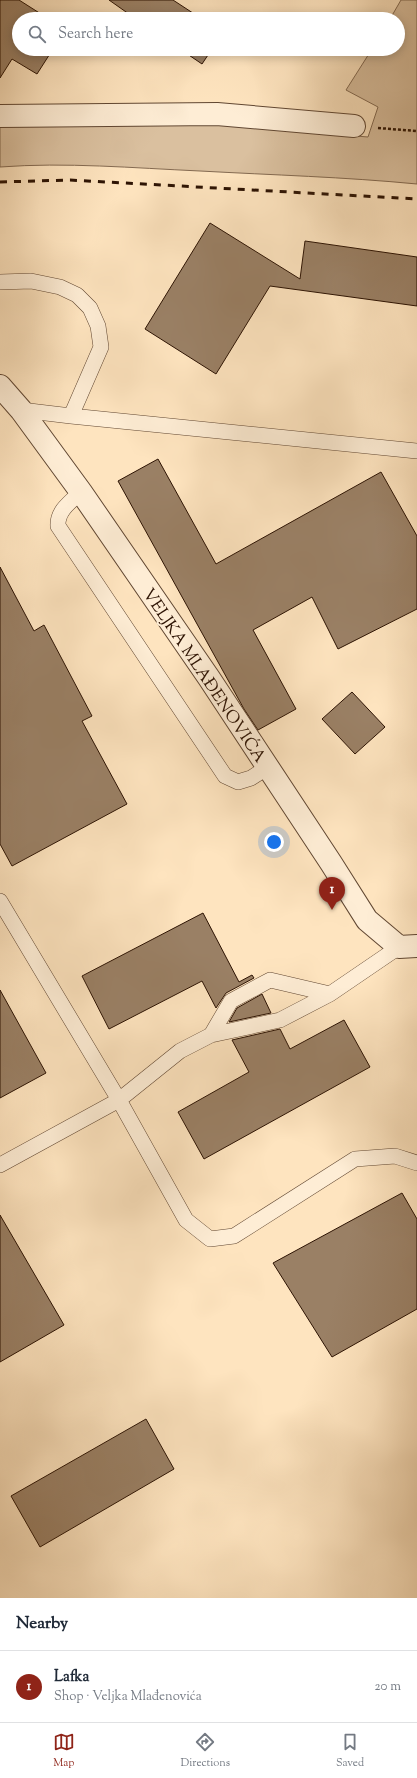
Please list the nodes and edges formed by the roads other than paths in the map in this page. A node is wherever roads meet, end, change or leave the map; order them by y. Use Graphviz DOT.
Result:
graph roads {
  1 [pos="0,116"];
  2 [pos="354,126"];
  3 [pos="0,282"];
  4 [pos="0,386"];
  5 [pos="21,410"];
  6 [pos="71,416"];
  7 [pos="417,451"];
  8 [pos="81,492"];
  9 [pos="268,767"];
  10 [pos="0,901"];
  11 [pos="408,947"];
  12 [pos="330,994"];
  13 [pos="211,1034"];
  14 [pos="119,1100"];
  15 [pos="417,1163"];
  16 [pos="0,1165"];
  1 -- 2 [label="street"];
  3 -- 6 [label="lane"];
  4 -- 5 [label="street, VELJKA MLAĐENOVIĆA"];
  5 -- 6 [label="lane"];
  5 -- 8 [label="street, VELJKA MLAĐENOVIĆA"];
  6 -- 7 [label="lane"];
  8 -- 9 [label="street, VELJKA MLAĐENOVIĆA"];
  8 -- 9 [label="lane"];
  9 -- 11 [label="street, VELJKA MLAĐENOVIĆA"];
  10 -- 14 [label="lane"];
  11 -- 12 [label="lane"];
  12 -- 13 [label="lane"];
  12 -- 13 [label="lane"];
  13 -- 14 [label="lane"];
  14 -- 15 [label="lane"];
  14 -- 16 [label="lane"];
}
